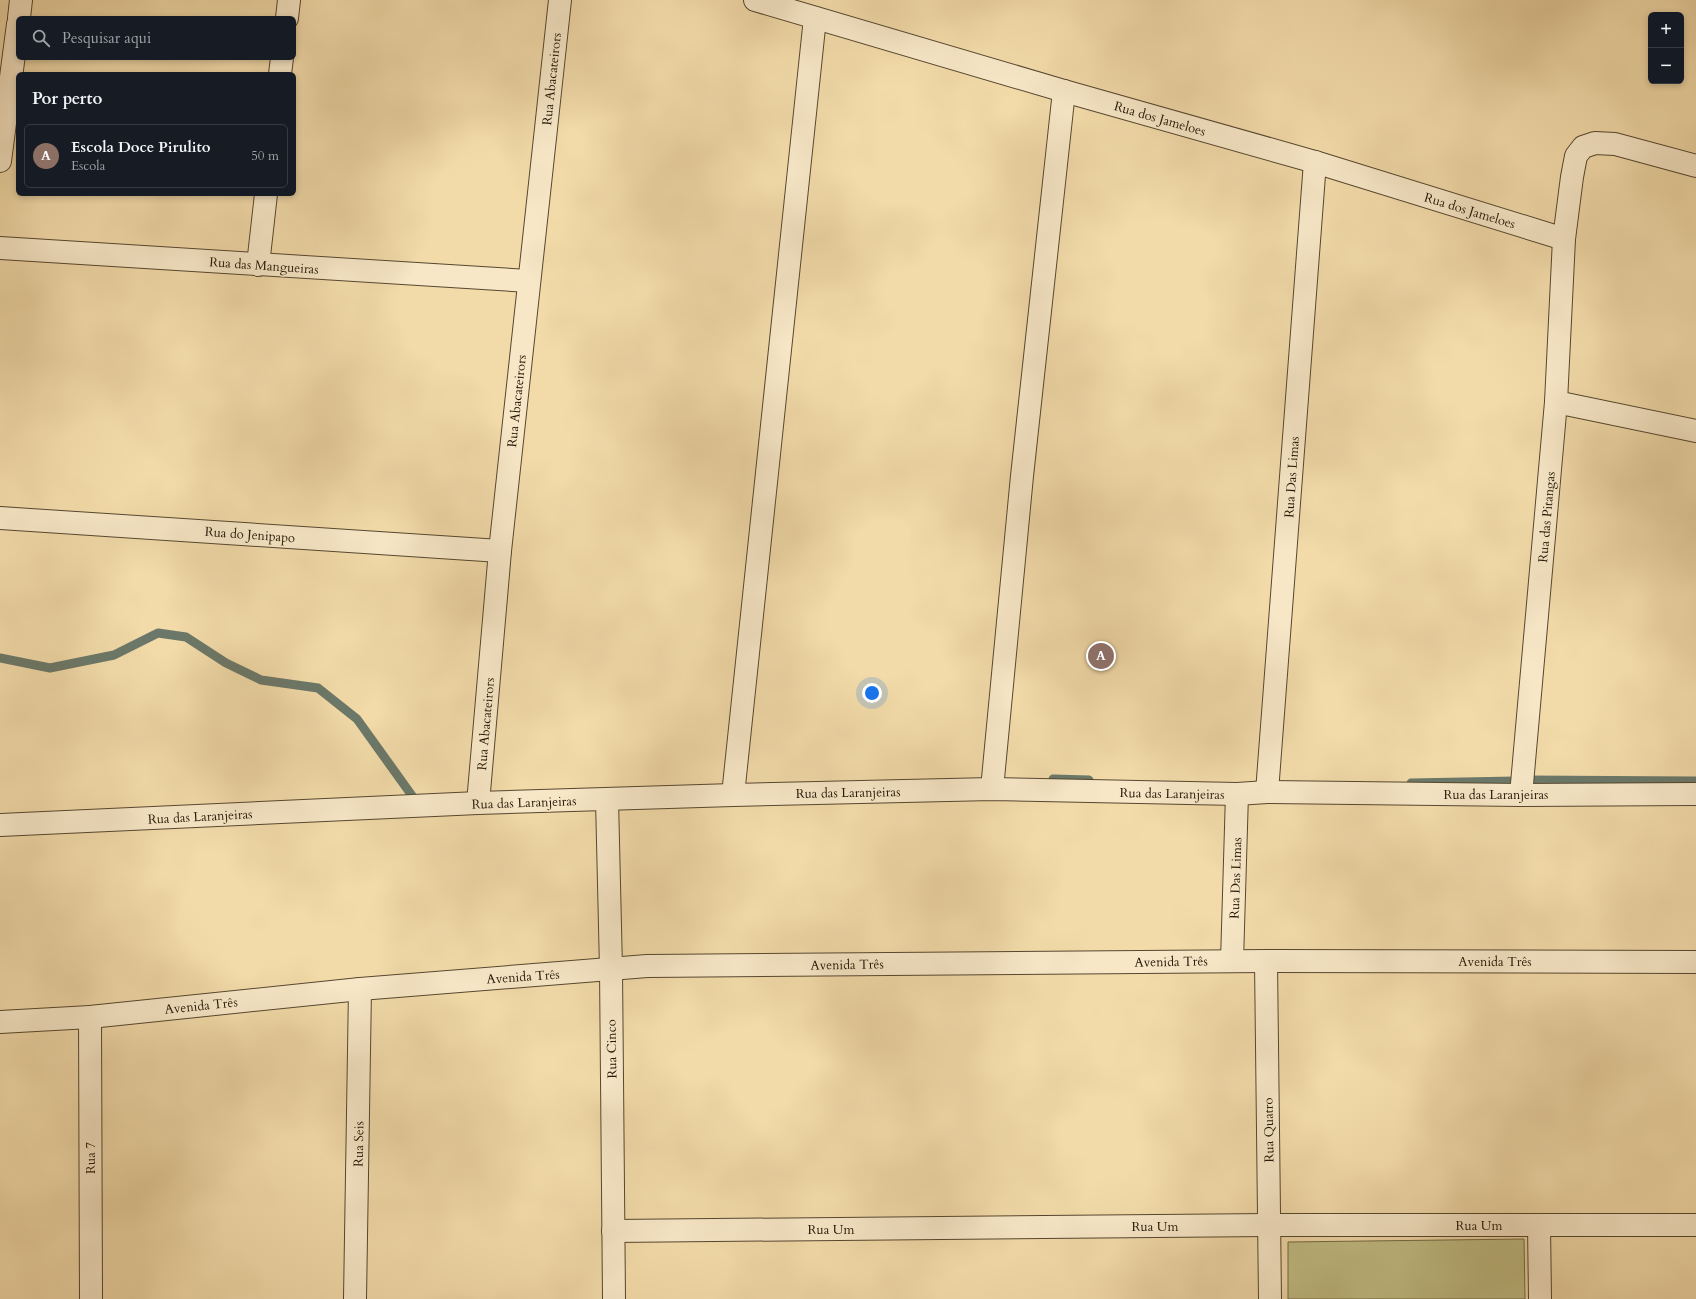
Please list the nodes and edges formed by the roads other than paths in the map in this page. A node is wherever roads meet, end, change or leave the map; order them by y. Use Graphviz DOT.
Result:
graph roads {
  1 [pos="21,0"];
  2 [pos="289,0"];
  3 [pos="560,0"];
  4 [pos="755,0"];
  5 [pos="19,16"];
  6 [pos="287,16"];
  7 [pos="815,18"];
  8 [pos="16,39"];
  9 [pos="282,60"];
  10 [pos="280,72"];
  11 [pos="1064,91"];
  12 [pos="0,161"];
  13 [pos="1315,162"];
  14 [pos="1696,166"];
  15 [pos="266,196"];
  16 [pos="1564,238"];
  17 [pos="0,248"];
  18 [pos="258,265"];
  19 [pos="529,282"];
  20 [pos="1556,402"];
  21 [pos="1696,431"];
  22 [pos="0,518"];
  23 [pos="500,550"];
  24 [pos="992,789"];
  25 [pos="1267,792"];
  26 [pos="1237,794"];
  27 [pos="1696,794"];
  28 [pos="732,795"];
  29 [pos="1521,795"];
  30 [pos="607,799"];
  31 [pos="478,803"];
  32 [pos="0,826"];
  33 [pos="1232,961"];
  34 [pos="1266,961"];
  35 [pos="1696,962"];
  36 [pos="611,969"];
  37 [pos="360,989"];
  38 [pos="90,1017"];
  39 [pos="0,1022"];
  40 [pos="1269,1225"];
  41 [pos="1539,1225"];
  42 [pos="1696,1225"];
  43 [pos="614,1231"];
  44 [pos="91,1299"];
  45 [pos="354,1299"];
  46 [pos="614,1299"];
  47 [pos="1270,1299"];
  48 [pos="1540,1299"];
  1 -- 5 [label="street"];
  2 -- 6 [label="street"];
  3 -- 19 [label="street, Rua Abacateirors"];
  4 -- 7 [label="street, Rua dos Jameloes"];
  7 -- 11 [label="street, Rua dos Jameloes"];
  7 -- 28 [label="street"];
  8 -- 12 [label="street"];
  9 -- 10 [label="street"];
  11 -- 13 [label="street, Rua dos Jameloes"];
  11 -- 24 [label="street"];
  13 -- 16 [label="street, Rua dos Jameloes"];
  13 -- 25 [label="street, Rua Das Limas"];
  14 -- 16 [label="street, Rua das Pitangas"];
  15 -- 18 [label="street"];
  16 -- 20 [label="street, Rua das Pitangas"];
  17 -- 18 [label="street, Rua das Mangueiras"];
  18 -- 19 [label="street, Rua das Mangueiras"];
  19 -- 23 [label="street, Rua Abacateirors"];
  20 -- 21 [label="street"];
  20 -- 29 [label="street, Rua das Pitangas"];
  22 -- 23 [label="street, Rua do Jenipapo"];
  23 -- 31 [label="street, Rua Abacateirors"];
  24 -- 26 [label="street, Rua das Laranjeiras"];
  24 -- 28 [label="street, Rua das Laranjeiras"];
  25 -- 26 [label="street, Rua das Laranjeiras"];
  25 -- 29 [label="street, Rua das Laranjeiras"];
  26 -- 33 [label="street, Rua Das Limas"];
  27 -- 29 [label="street, Rua das Laranjeiras"];
  28 -- 30 [label="street, Rua das Laranjeiras"];
  30 -- 31 [label="street, Rua das Laranjeiras"];
  30 -- 36 [label="street, Rua Cinco"];
  31 -- 32 [label="street, Rua das Laranjeiras"];
  33 -- 34 [label="street, Avenida Três"];
  33 -- 36 [label="street, Avenida Três"];
  34 -- 35 [label="street, Avenida Três"];
  34 -- 40 [label="street, Rua Quatro"];
  36 -- 37 [label="street, Avenida Três"];
  36 -- 43 [label="street, Rua Cinco"];
  37 -- 38 [label="street, Avenida Três"];
  37 -- 45 [label="street, Rua Seis"];
  38 -- 39 [label="street, Avenida Três"];
  38 -- 44 [label="street, Rua 7"];
  40 -- 41 [label="street, Rua Um"];
  40 -- 43 [label="street, Rua Um"];
  40 -- 47 [label="street, Rua Quatro"];
  41 -- 42 [label="street, Rua Um"];
  41 -- 48 [label="street"];
  43 -- 46 [label="street, Rua Cinco"];
}
